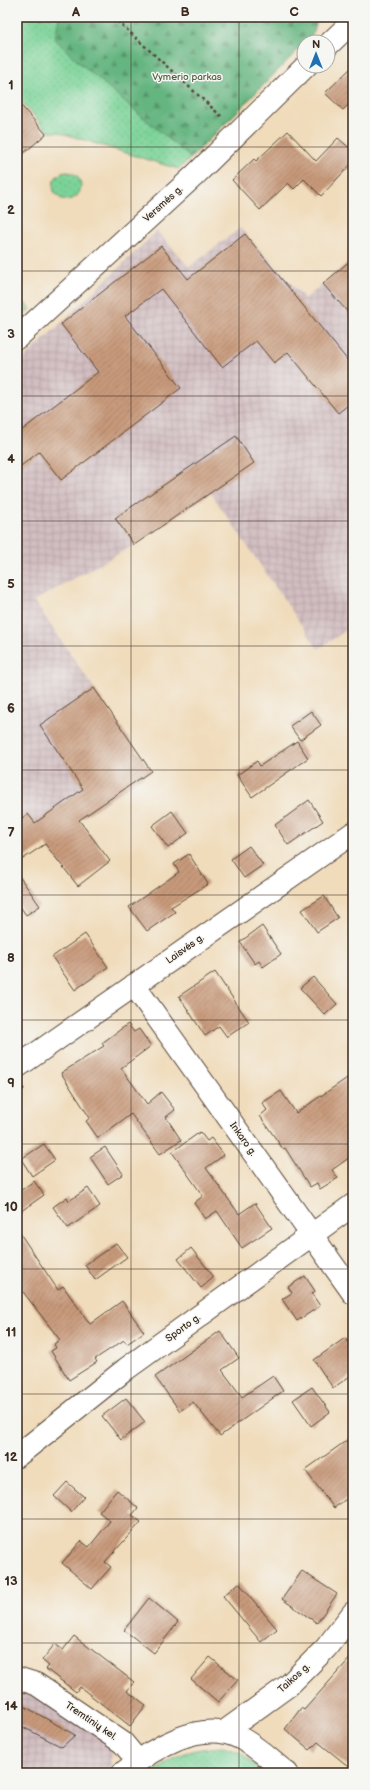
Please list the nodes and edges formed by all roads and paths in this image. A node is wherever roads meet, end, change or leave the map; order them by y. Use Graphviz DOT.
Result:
graph roads {
  1 [pos="113,17"];
  2 [pos="348,23"];
  3 [pos="336,36"];
  4 [pos="298,74"];
  5 [pos="239,132"];
  6 [pos="17,338"];
  7 [pos="353,833"];
  8 [pos="134,984"];
  9 [pos="17,1067"];
  10 [pos="353,1205"];
  11 [pos="312,1235"];
  12 [pos="353,1293"];
  13 [pos="17,1456"];
  14 [pos="353,1613"];
  15 [pos="17,1678"];
  16 [pos="224,1732"];
  17 [pos="130,1767"];
  18 [pos="287,1773"];
  1 -- 5 [label="path"];
  2 -- 3 [label="street"];
  4 -- 5 [label="street, Versmės g."];
  5 -- 6 [label="street, Versmės g."];
  7 -- 8 [label="street, Laisvės g."];
  8 -- 9 [label="street, Laisvės g."];
  8 -- 11 [label="street, Inkaro g."];
  10 -- 11 [label="street, Sporto g."];
  11 -- 12 [label="street, Inkaro g."];
  11 -- 13 [label="street, Sporto g."];
  14 -- 16 [label="street, Taikos g."];
  15 -- 17 [label="street, Tremtinių kel."];
  16 -- 17 [label="street, Tremtinių kel."];
  16 -- 18 [label="street, Tremtinių kel."];
}
